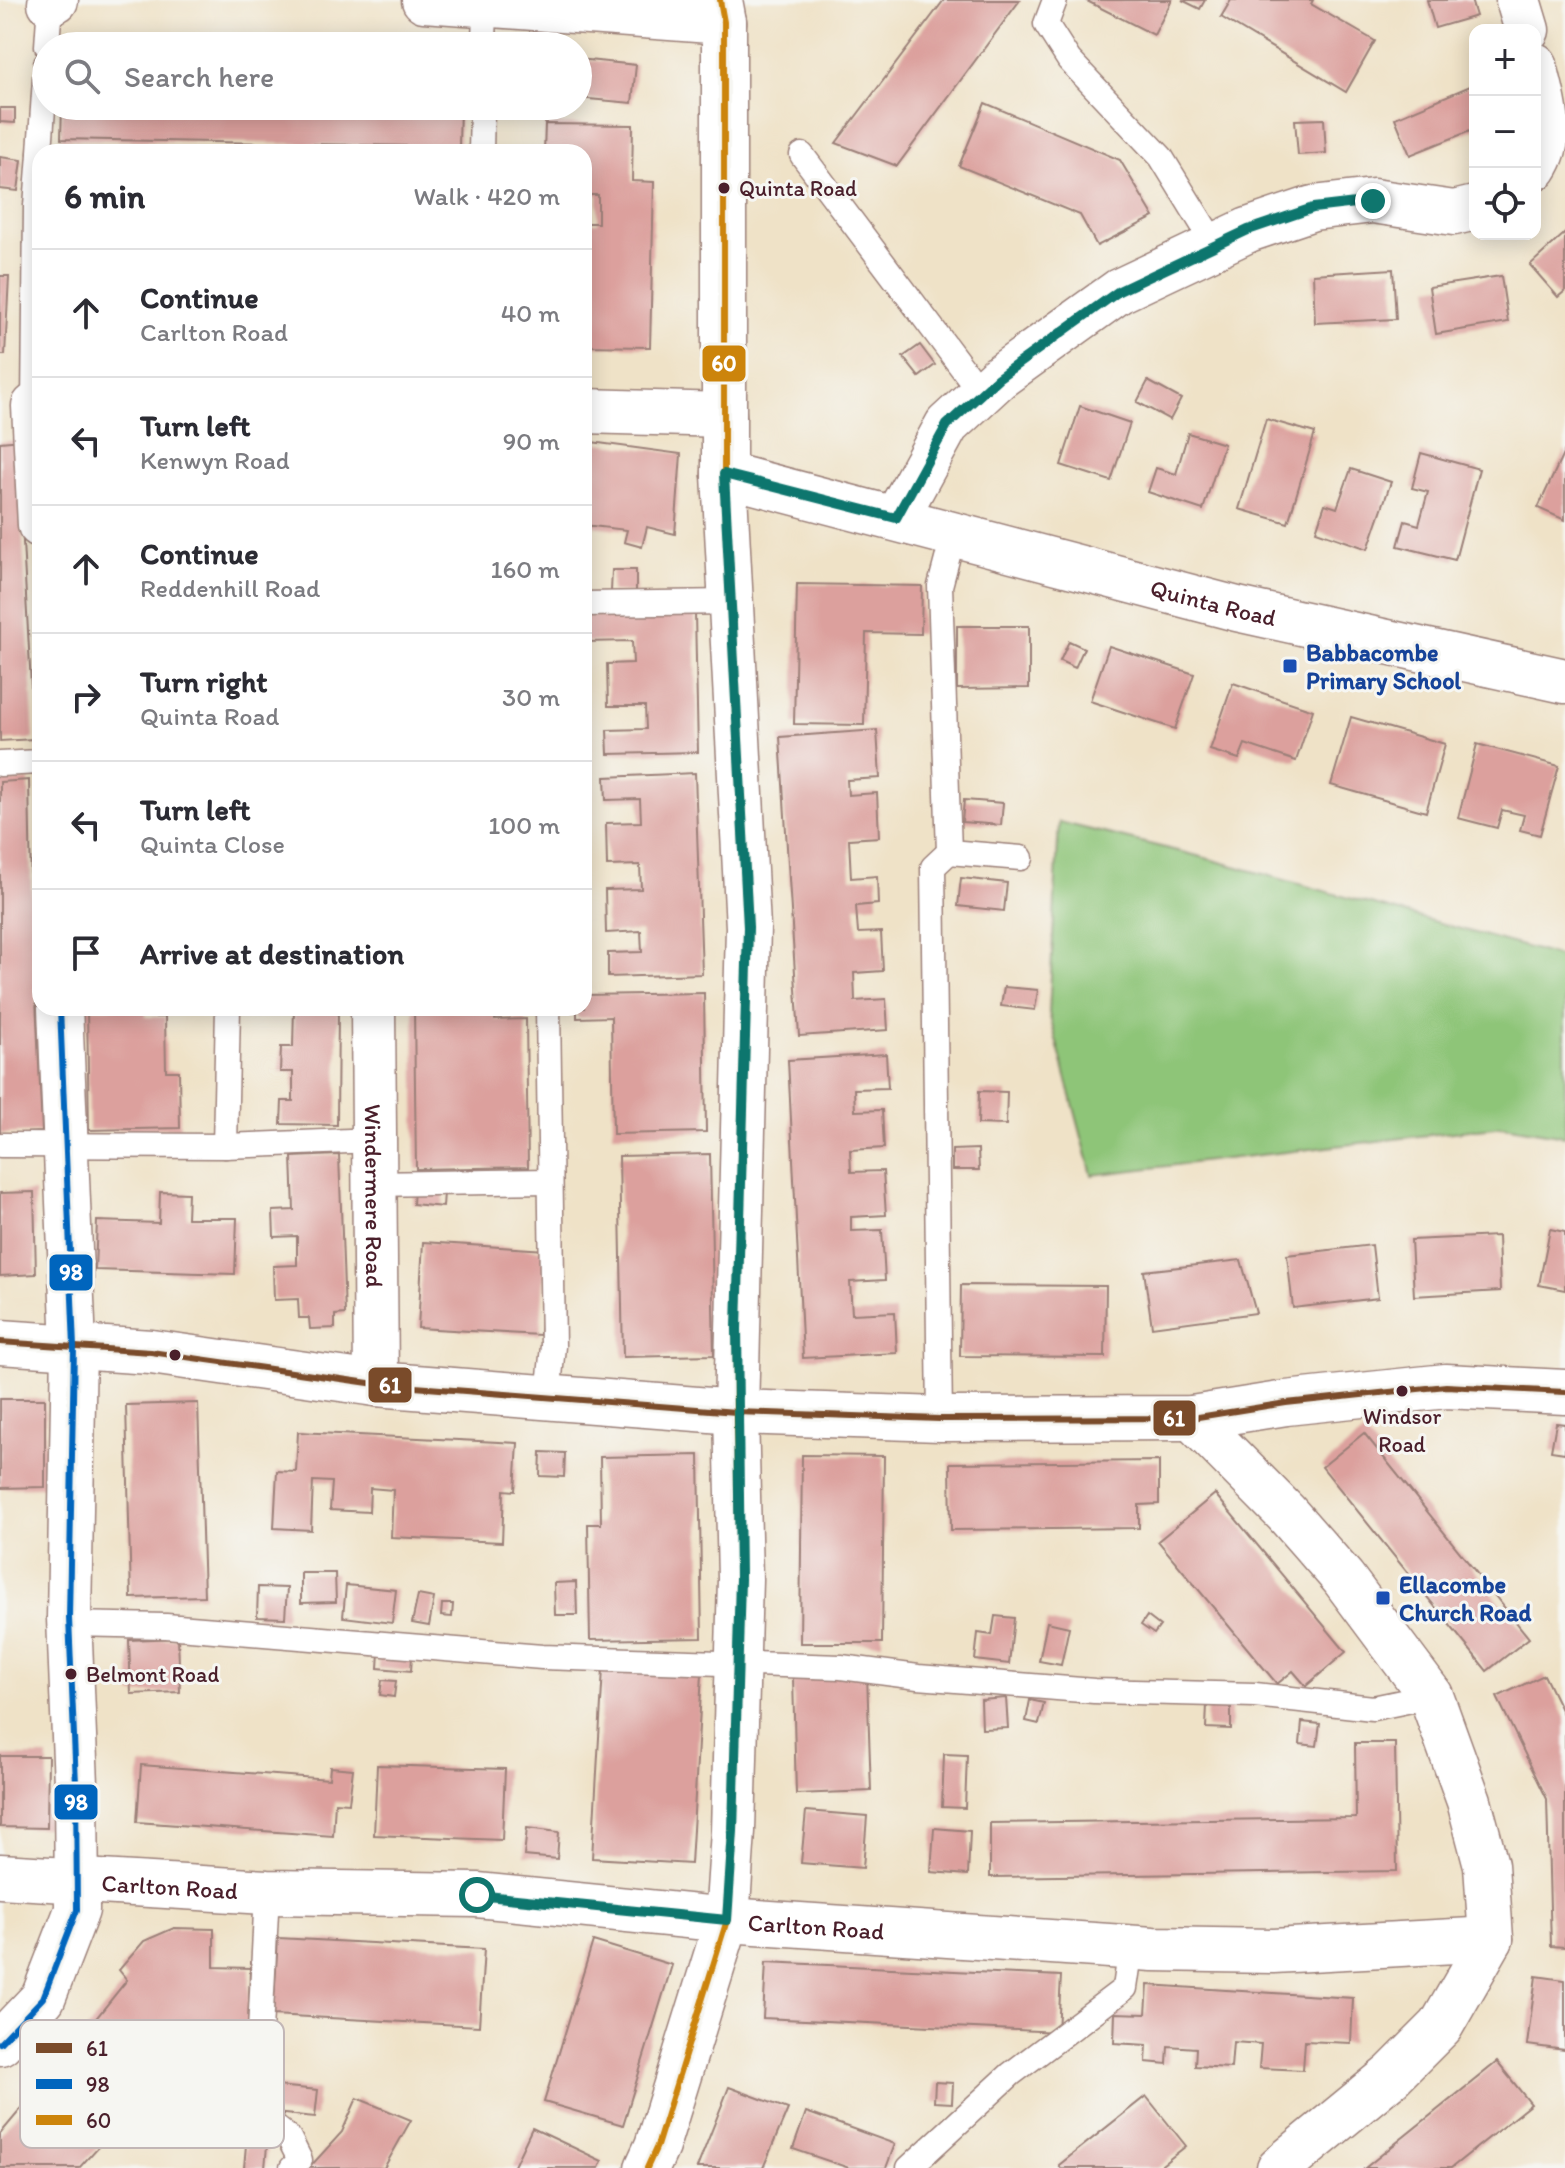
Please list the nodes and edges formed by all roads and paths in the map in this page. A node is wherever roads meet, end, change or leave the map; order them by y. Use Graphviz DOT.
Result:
graph roads {
  1 [pos="424,0"];
  2 [pos="1055,0"];
  3 [pos="1518,0"];
  4 [pos="53,2"];
  5 [pos="722,11"];
  6 [pos="1525,24"];
  7 [pos="484,25"];
  8 [pos="49,32"];
  9 [pos="1541,100"];
  10 [pos="42,120"];
  11 [pos="482,120"];
  12 [pos="41,144"];
  13 [pos="481,144"];
  14 [pos="802,155"];
  15 [pos="1541,158"];
  16 [pos="1469,209"];
  17 [pos="1215,245"];
  18 [pos="32,298"];
  19 [pos="981,393"];
  20 [pos="25,406"];
  21 [pos="592,411"];
  22 [pos="724,415"];
  23 [pos="32,462"];
  24 [pos="724,474"];
  25 [pos="896,518"];
  26 [pos="954,533"];
  27 [pos="731,602"];
  28 [pos="592,604"];
  29 [pos="1565,681"];
  30 [pos="32,762"];
  31 [pos="0,764"];
  32 [pos="949,852"];
  33 [pos="1021,858"];
  34 [pos="60,1016"];
  35 [pos="228,1016"];
  36 [pos="373,1016"];
  37 [pos="548,1016"];
  38 [pos="374,1140"];
  39 [pos="0,1145"];
  40 [pos="225,1146"];
  41 [pos="67,1147"];
  42 [pos="549,1181"];
  43 [pos="374,1184"];
  44 [pos="0,1342"];
  45 [pos="74,1347"];
  46 [pos="376,1384"];
  47 [pos="1565,1392"];
  48 [pos="548,1397"];
  49 [pos="736,1412"];
  50 [pos="1192,1418"];
  51 [pos="940,1419"];
  52 [pos="69,1624"];
  53 [pos="736,1664"];
  54 [pos="1431,1696"];
  55 [pos="0,1876"];
  56 [pos="77,1879"];
  57 [pos="267,1892"];
  58 [pos="727,1920"];
  59 [pos="1491,1939"];
  60 [pos="1131,1947"];
  61 [pos="22,2020"];
  62 [pos="261,2020"];
  63 [pos="20,2022"];
  64 [pos="0,2043"];
  65 [pos="284,2134"];
  66 [pos="292,2168"];
  67 [pos="647,2168"];
  68 [pos="909,2168"];
  69 [pos="1279,2168"];
  1 -- 7 [label="street"];
  2 -- 17 [label="lane"];
  3 -- 6 [label="street"];
  4 -- 8 [label="lane"];
  5 -- 7 [label="street"];
  5 -- 22 [label="street"];
  9 -- 15 [label="street"];
  10 -- 12 [label="lane"];
  11 -- 13 [label="lane"];
  14 -- 19 [label="lane"];
  16 -- 17 [label="street"];
  17 -- 19 [label="street"];
  18 -- 20 [label="lane"];
  19 -- 25 [label="street"];
  20 -- 23 [label="street"];
  21 -- 22 [label="street"];
  22 -- 24 [label="street"];
  24 -- 25 [label="street, Quinta Road"];
  24 -- 27 [label="street"];
  25 -- 26 [label="street, Quinta Road"];
  26 -- 29 [label="street, Quinta Road"];
  26 -- 32 [label="lane"];
  27 -- 28 [label="lane"];
  27 -- 49 [label="street"];
  30 -- 31 [label="lane"];
  32 -- 33 [label="lane"];
  32 -- 51 [label="lane"];
  34 -- 41 [label="street"];
  35 -- 40 [label="lane"];
  36 -- 38 [label="street, Windermere Road"];
  37 -- 42 [label="lane"];
  38 -- 40 [label="lane"];
  38 -- 43 [label="street, Windermere Road"];
  39 -- 41 [label="lane"];
  40 -- 41 [label="lane"];
  41 -- 45 [label="street"];
  42 -- 43 [label="lane"];
  42 -- 48 [label="lane"];
  43 -- 46 [label="street, Windermere Road"];
  44 -- 45 [label="street"];
  45 -- 46 [label="street"];
  45 -- 52 [label="street"];
  46 -- 48 [label="street"];
  47 -- 50 [label="street"];
  48 -- 49 [label="street"];
  49 -- 51 [label="street"];
  49 -- 53 [label="street"];
  50 -- 51 [label="street"];
  50 -- 54 [label="street"];
  52 -- 53 [label="lane"];
  52 -- 56 [label="street"];
  53 -- 54 [label="lane"];
  53 -- 58 [label="street"];
  54 -- 59 [label="street"];
  55 -- 56 [label="street, Carlton Road"];
  56 -- 57 [label="street, Carlton Road"];
  56 -- 61 [label="street"];
  57 -- 58 [label="street, Carlton Road"];
  57 -- 62 [label="lane"];
  58 -- 60 [label="street, Carlton Road"];
  58 -- 67 [label="street"];
  59 -- 60 [label="street, Carlton Road"];
  59 -- 69 [label="street"];
  60 -- 68 [label="lane"];
  63 -- 64 [label="street"];
  65 -- 66 [label="lane"];
}
